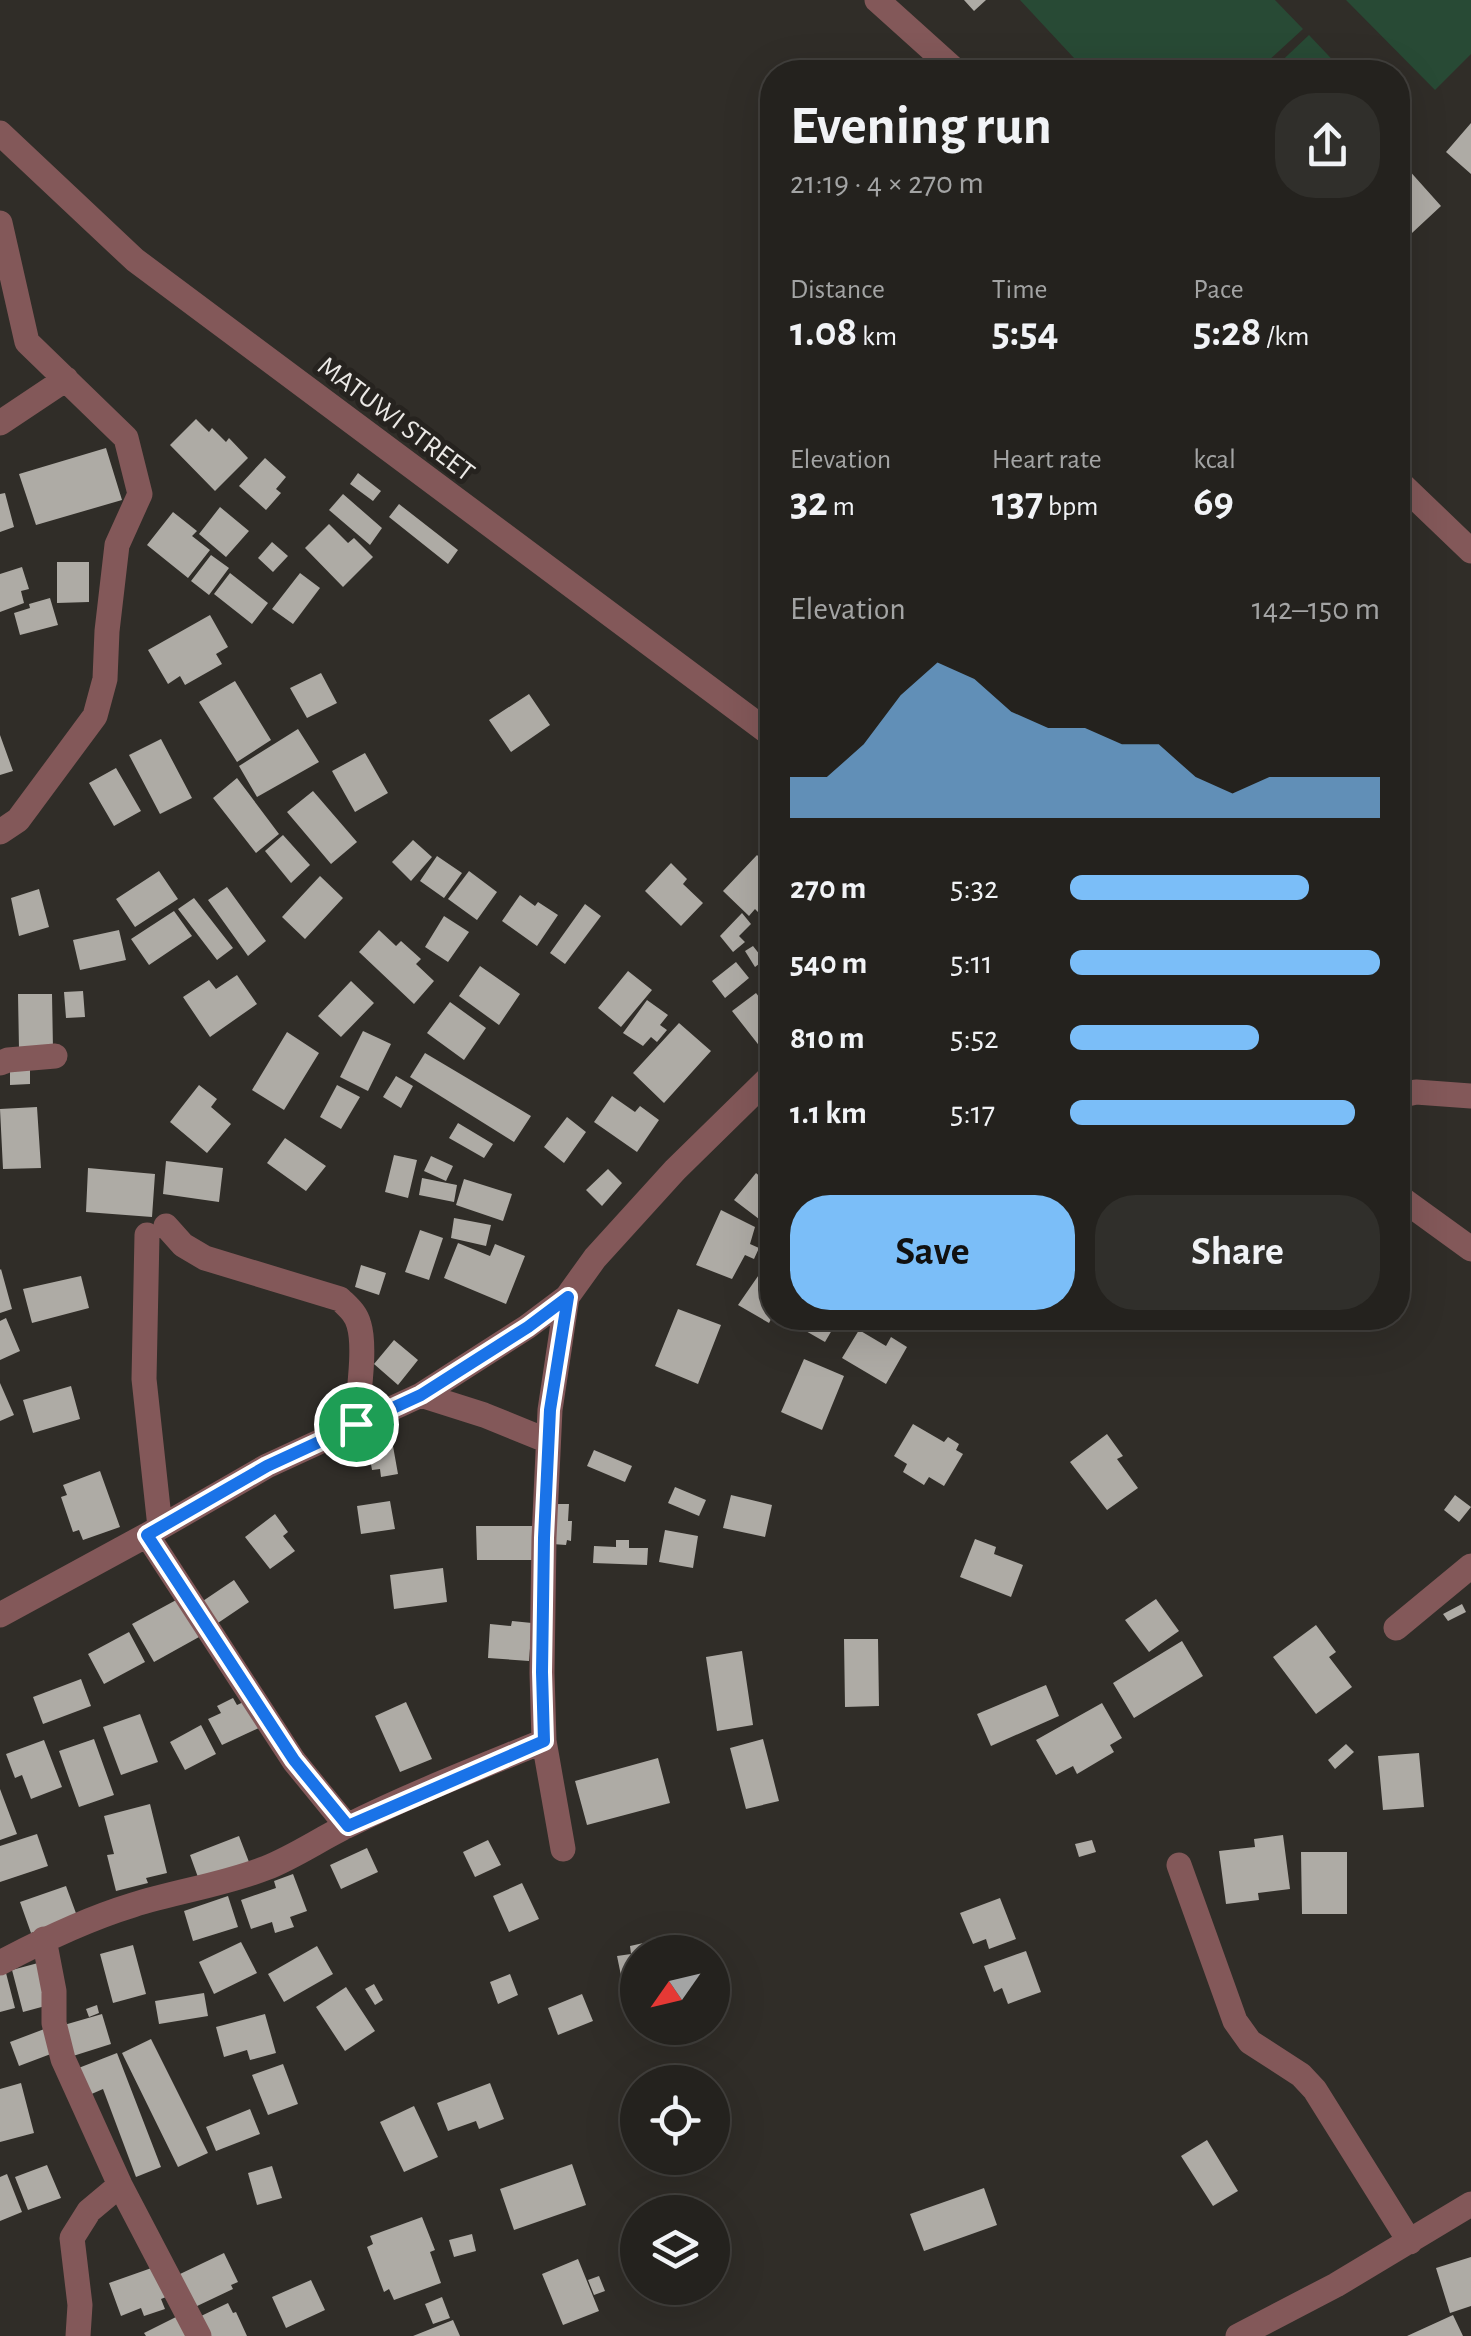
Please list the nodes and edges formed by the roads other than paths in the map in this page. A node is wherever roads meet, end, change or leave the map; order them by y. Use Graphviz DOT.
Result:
graph roads {
  1 [pos="877,0"];
  2 [pos="944,60"];
  3 [pos="0,133"];
  4 [pos="2,242"];
  5 [pos="66,379"];
  6 [pos="0,422"];
  7 [pos="1410,493"];
  8 [pos="1471,551"];
  9 [pos="760,726"];
  10 [pos="0,832"];
  11 [pos="56,1056"];
  12 [pos="0,1063"];
  13 [pos="760,1086"];
  14 [pos="1410,1093"];
  15 [pos="1471,1096"];
  16 [pos="1410,1205"];
  17 [pos="1471,1249"];
  18 [pos="568,1297"];
  19 [pos="421,1395"];
  20 [pos="356,1424"];
  21 [pos="548,1441"];
  22 [pos="154,1531"];
  23 [pos="1471,1566"];
  24 [pos="0,1615"];
  25 [pos="1396,1628"];
  26 [pos="544,1741"];
  27 [pos="348,1826"];
  28 [pos="563,1848"];
  29 [pos="1179,1865"];
  30 [pos="44,1940"];
  31 [pos="0,1963"];
  32 [pos="120,2185"];
  33 [pos="1471,2204"];
  34 [pos="1410,2242"];
  35 [pos="78,2336"];
  36 [pos="198,2336"];
  37 [pos="1238,2336"];
  1 -- 2 [label="street"];
  3 -- 9 [label="street, MATUWI STREET"];
  4 -- 5 [label="street"];
  5 -- 6 [label="street"];
  5 -- 10 [label="street"];
  7 -- 8 [label="street"];
  11 -- 12 [label="street"];
  13 -- 18 [label="street"];
  14 -- 15 [label="street"];
  16 -- 17 [label="street"];
  18 -- 19 [label="street"];
  18 -- 21 [label="street"];
  19 -- 20 [label="street"];
  19 -- 21 [label="street"];
  20 -- 22 [label="street"];
  20 -- 22 [label="street"];
  21 -- 26 [label="street"];
  22 -- 24 [label="street"];
  22 -- 27 [label="street"];
  23 -- 25 [label="street"];
  26 -- 27 [label="street"];
  26 -- 28 [label="street"];
  27 -- 30 [label="street"];
  29 -- 34 [label="street"];
  30 -- 31 [label="street"];
  30 -- 32 [label="street"];
  32 -- 35 [label="street"];
  32 -- 36 [label="street"];
  33 -- 34 [label="street"];
  34 -- 37 [label="street"];
}
